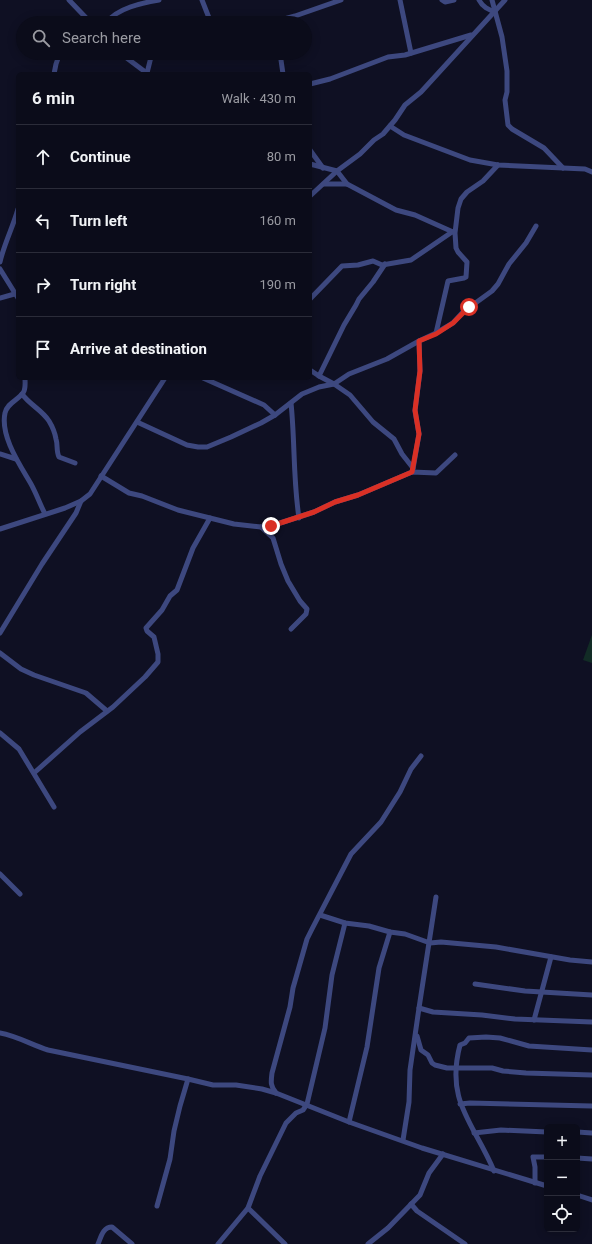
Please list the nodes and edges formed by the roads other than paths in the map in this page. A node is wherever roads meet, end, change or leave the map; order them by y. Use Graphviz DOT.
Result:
graph roads {
  1 [pos="69,0"];
  2 [pos="159,0"];
  3 [pos="202,0"];
  4 [pos="341,0"];
  5 [pos="400,0"];
  6 [pos="442,0"];
  7 [pos="454,0"];
  8 [pos="479,0"];
  9 [pos="492,0"];
  10 [pos="505,0"];
  11 [pos="496,11"];
  12 [pos="85,16"];
  13 [pos="112,16"];
  14 [pos="208,16"];
  15 [pos="296,16"];
  16 [pos="475,33"];
  17 [pos="411,53"];
  18 [pos="57,60"];
  19 [pos="129,60"];
  20 [pos="150,60"];
  21 [pos="281,60"];
  22 [pos="54,72"];
  23 [pos="144,72"];
  24 [pos="147,72"];
  25 [pos="283,72"];
  26 [pos="312,84"];
  27 [pos="390,126"];
  28 [pos="312,153"];
  29 [pos="312,165"];
  30 [pos="498,165"];
  31 [pos="323,168"];
  32 [pos="563,168"];
  33 [pos="337,171"];
  34 [pos="592,172"];
  35 [pos="324,184"];
  36 [pos="347,184"];
  37 [pos="312,194"];
  38 [pos="16,215"];
  39 [pos="536,226"];
  40 [pos="454,233"];
  41 [pos="0,262"];
  42 [pos="385,264"];
  43 [pos="0,269"];
  44 [pos="16,292"];
  45 [pos="16,295"];
  46 [pos="312,297"];
  47 [pos="0,298"];
  48 [pos="436,334"];
  49 [pos="419,341"];
  50 [pos="312,371"];
  51 [pos="319,376"];
  52 [pos="25,380"];
  53 [pos="164,380"];
  54 [pos="208,380"];
  55 [pos="334,384"];
  56 [pos="22,394"];
  57 [pos="291,403"];
  58 [pos="275,415"];
  59 [pos="137,422"];
  60 [pos="0,454"];
  61 [pos="455,455"];
  62 [pos="16,459"];
  63 [pos="75,464"];
  64 [pos="413,470"];
  65 [pos="101,476"];
  66 [pos="81,501"];
  67 [pos="45,514"];
  68 [pos="210,518"];
  69 [pos="299,518"];
  70 [pos="261,527"];
  71 [pos="0,529"];
  72 [pos="290,629"];
  73 [pos="0,632"];
  74 [pos="0,653"];
  75 [pos="107,710"];
  76 [pos="0,733"];
  77 [pos="421,756"];
  78 [pos="34,773"];
  79 [pos="54,807"];
  80 [pos="0,874"];
  81 [pos="20,894"];
  82 [pos="436,897"];
  83 [pos="320,915"];
  84 [pos="345,923"];
  85 [pos="390,932"];
  86 [pos="430,943"];
  87 [pos="551,957"];
  88 [pos="592,962"];
  89 [pos="475,984"];
  90 [pos="541,992"];
  91 [pos="592,995"];
  92 [pos="419,1008"];
  93 [pos="534,1020"];
  94 [pos="592,1022"];
  95 [pos="0,1033"];
  96 [pos="416,1033"];
  97 [pos="592,1050"];
  98 [pos="456,1067"];
  99 [pos="592,1075"];
  100 [pos="188,1079"];
  101 [pos="276,1093"];
  102 [pos="307,1104"];
  103 [pos="460,1104"];
  104 [pos="592,1106"];
  105 [pos="349,1122"];
  106 [pos="474,1132"];
  107 [pos="544,1132"];
  108 [pos="580,1132"];
  109 [pos="592,1133"];
  110 [pos="403,1140"];
  111 [pos="443,1154"];
  112 [pos="544,1157"];
  113 [pos="580,1158"];
  114 [pos="592,1158"];
  115 [pos="494,1171"];
  116 [pos="536,1183"];
  117 [pos="544,1185"];
  118 [pos="580,1196"];
  119 [pos="592,1200"];
  120 [pos="411,1204"];
  121 [pos="157,1206"];
  122 [pos="248,1208"];
  123 [pos="98,1244"];
  124 [pos="132,1244"];
  125 [pos="218,1244"];
  126 [pos="285,1244"];
  127 [pos="368,1244"];
  128 [pos="465,1244"];
  1 -- 12 [label="street"];
  2 -- 13 [label="street"];
  3 -- 14 [label="street"];
  4 -- 15 [label="street"];
  5 -- 17 [label="street"];
  6 -- 7 [label="street"];
  8 -- 11 [label="street"];
  9 -- 11 [label="street"];
  10 -- 11 [label="street"];
  11 -- 16 [label="street"];
  11 -- 32 [label="street"];
  16 -- 17 [label="street"];
  16 -- 27 [label="street"];
  17 -- 26 [label="street"];
  18 -- 22 [label="street"];
  19 -- 23 [label="street"];
  20 -- 24 [label="street"];
  21 -- 25 [label="street"];
  27 -- 30 [label="street"];
  27 -- 33 [label="street"];
  28 -- 31 [label="street"];
  29 -- 31 [label="street"];
  30 -- 32 [label="street"];
  30 -- 40 [label="street"];
  31 -- 33 [label="street"];
  32 -- 34 [label="street"];
  33 -- 35 [label="street"];
  33 -- 36 [label="street"];
  35 -- 36 [label="street"];
  35 -- 37 [label="street"];
  36 -- 40 [label="street"];
  38 -- 41 [label="street"];
  39 -- 48 [label="street"];
  40 -- 42 [label="street"];
  40 -- 48 [label="street"];
  42 -- 46 [label="street"];
  42 -- 51 [label="street"];
  43 -- 44 [label="street"];
  45 -- 47 [label="street"];
  48 -- 49 [label="street"];
  49 -- 55 [label="street"];
  49 -- 64 [label="street"];
  50 -- 51 [label="street"];
  51 -- 55 [label="street"];
  52 -- 56 [label="street"];
  53 -- 59 [label="street"];
  54 -- 58 [label="street"];
  55 -- 57 [label="street"];
  55 -- 64 [label="street"];
  56 -- 62 [label="street"];
  56 -- 63 [label="street"];
  57 -- 58 [label="street"];
  57 -- 69 [label="street"];
  58 -- 59 [label="street"];
  59 -- 65 [label="street"];
  60 -- 62 [label="street"];
  61 -- 64 [label="street"];
  62 -- 67 [label="street"];
  64 -- 69 [label="street"];
  65 -- 66 [label="street"];
  65 -- 68 [label="street"];
  66 -- 67 [label="street"];
  66 -- 73 [label="street"];
  67 -- 71 [label="street"];
  68 -- 70 [label="street"];
  68 -- 75 [label="street"];
  69 -- 70 [label="street"];
  70 -- 72 [label="street"];
  74 -- 75 [label="street"];
  75 -- 78 [label="street"];
  76 -- 78 [label="street"];
  77 -- 83 [label="street"];
  78 -- 79 [label="street"];
  80 -- 81 [label="street"];
  82 -- 86 [label="street"];
  83 -- 84 [label="street"];
  83 -- 101 [label="street"];
  84 -- 85 [label="street"];
  84 -- 102 [label="street"];
  85 -- 86 [label="street"];
  85 -- 105 [label="street"];
  86 -- 87 [label="street"];
  86 -- 92 [label="street"];
  87 -- 88 [label="street"];
  87 -- 90 [label="street"];
  89 -- 90 [label="street"];
  90 -- 91 [label="street"];
  90 -- 93 [label="street"];
  92 -- 93 [label="street"];
  92 -- 96 [label="street"];
  93 -- 94 [label="street"];
  95 -- 100 [label="street"];
  96 -- 98 [label="street"];
  96 -- 110 [label="street"];
  97 -- 98 [label="street"];
  98 -- 99 [label="street"];
  98 -- 103 [label="street"];
  100 -- 101 [label="street"];
  100 -- 121 [label="street"];
  101 -- 102 [label="street"];
  102 -- 105 [label="street"];
  102 -- 122 [label="street"];
  103 -- 104 [label="street"];
  103 -- 106 [label="street"];
  105 -- 110 [label="street"];
  106 -- 107 [label="street"];
  106 -- 115 [label="street"];
  108 -- 109 [label="street"];
  110 -- 111 [label="street"];
  111 -- 115 [label="street"];
  111 -- 120 [label="street"];
  112 -- 116 [label="street"];
  113 -- 114 [label="street"];
  115 -- 116 [label="street"];
  116 -- 117 [label="street"];
  118 -- 119 [label="street"];
  120 -- 127 [label="street"];
  120 -- 128 [label="street"];
  122 -- 125 [label="street"];
  122 -- 126 [label="street"];
  123 -- 124 [label="street"];
}
